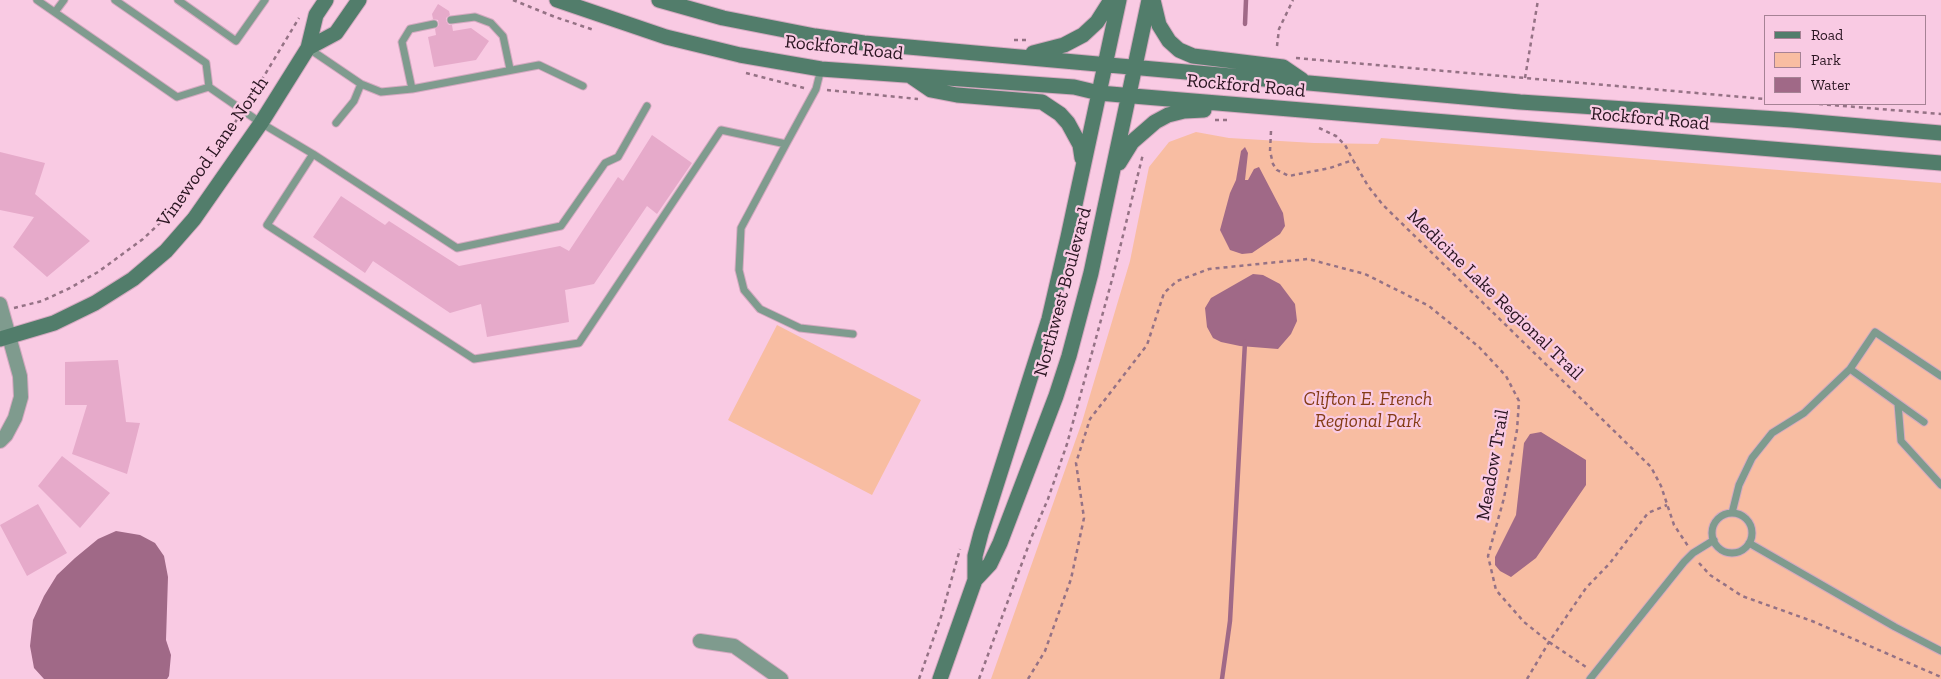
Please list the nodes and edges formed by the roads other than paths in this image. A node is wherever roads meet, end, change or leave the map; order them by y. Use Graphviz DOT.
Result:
graph roads {
  1 [pos="37,0"];
  2 [pos="64,0"];
  3 [pos="115,0"];
  4 [pos="178,0"];
  5 [pos="264,0"];
  6 [pos="326,0"];
  7 [pos="359,0"];
  8 [pos="557,0"];
  9 [pos="659,0"];
  10 [pos="1111,0"];
  11 [pos="1119,0"];
  12 [pos="1149,0"];
  13 [pos="1153,0"];
  14 [pos="55,12"];
  15 [pos="451,20"];
  16 [pos="434,24"];
  17 [pos="308,48"];
  18 [pos="1006,55"];
  19 [pos="1105,64"];
  20 [pos="1135,66"];
  21 [pos="510,69"];
  22 [pos="821,69"];
  23 [pos="911,76"];
  24 [pos="1303,81"];
  25 [pos="362,84"];
  26 [pos="583,86"];
  27 [pos="209,87"];
  28 [pos="412,89"];
  29 [pos="1098,93"];
  30 [pos="1129,96"];
  31 [pos="1223,104"];
  32 [pos="647,106"];
  33 [pos="261,123"];
  34 [pos="336,123"];
  35 [pos="1941,133"];
  36 [pos="786,144"];
  37 [pos="313,154"];
  38 [pos="1941,163"];
  39 [pos="1082,170"];
  40 [pos="1113,173"];
  41 [pos="1,307"];
  42 [pos="853,334"];
  43 [pos="4,338"];
  44 [pos="1850,369"];
  45 [pos="1941,376"];
  46 [pos="1898,404"];
  47 [pos="1924,422"];
  48 [pos="0,440"];
  49 [pos="1941,485"];
  50 [pos="1732,513"];
  51 [pos="1714,540"];
  52 [pos="1750,543"];
  53 [pos="975,580"];
  54 [pos="700,641"];
  55 [pos="1941,652"];
  56 [pos="1592,676"];
  57 [pos="781,679"];
  58 [pos="940,679"];
  1 -- 14 [label="lane"];
  2 -- 14 [label="lane"];
  3 -- 27 [label="lane"];
  4 -- 5 [label="lane"];
  6 -- 17 [label="main road, Vinewood Lane North"];
  7 -- 17 [label="main road, Vinewood Lane North"];
  8 -- 22 [label="main road, Rockford Road"];
  9 -- 18 [label="main road, Rockford Road"];
  10 -- 18 [label="main road"];
  11 -- 19 [label="main road, Northwest Boulevard"];
  12 -- 20 [label="main road, Northwest Boulevard"];
  13 -- 24 [label="main road"];
  14 -- 27 [label="lane"];
  15 -- 21 [label="lane"];
  16 -- 28 [label="lane"];
  17 -- 25 [label="lane"];
  17 -- 33 [label="main road, Vinewood Lane North"];
  18 -- 19 [label="main road, Rockford Road"];
  19 -- 20 [label="main road, Rockford Road"];
  19 -- 29 [label="main road, Northwest Boulevard"];
  20 -- 24 [label="main road, Rockford Road"];
  20 -- 30 [label="main road, Northwest Boulevard"];
  21 -- 26 [label="lane"];
  21 -- 28 [label="lane"];
  22 -- 23 [label="main road, Rockford Road"];
  22 -- 36 [label="lane"];
  23 -- 29 [label="main road, Rockford Road"];
  23 -- 39 [label="main road"];
  24 -- 35 [label="main road, Rockford Road"];
  25 -- 28 [label="lane"];
  25 -- 34 [label="lane"];
  27 -- 33 [label="lane"];
  29 -- 30 [label="main road, Rockford Road"];
  29 -- 39 [label="main road, Northwest Boulevard"];
  30 -- 31 [label="main road, Rockford Road"];
  30 -- 40 [label="main road, Northwest Boulevard"];
  31 -- 38 [label="main road, Rockford Road"];
  31 -- 40 [label="main road"];
  32 -- 37 [label="lane"];
  33 -- 37 [label="lane"];
  33 -- 43 [label="main road, Vinewood Lane North"];
  36 -- 37 [label="lane"];
  36 -- 42 [label="lane"];
  39 -- 53 [label="main road, Northwest Boulevard"];
  40 -- 53 [label="main road, Northwest Boulevard"];
  41 -- 43 [label="street"];
  43 -- 48 [label="street"];
  44 -- 45 [label="lane"];
  44 -- 46 [label="lane"];
  44 -- 50 [label="lane"];
  46 -- 47 [label="lane"];
  46 -- 49 [label="lane"];
  50 -- 51 [label="lane"];
  50 -- 52 [label="lane"];
  51 -- 52 [label="lane"];
  51 -- 56 [label="lane"];
  52 -- 55 [label="lane"];
  53 -- 58 [label="main road, Northwest Boulevard"];
  54 -- 57 [label="street"];
}
